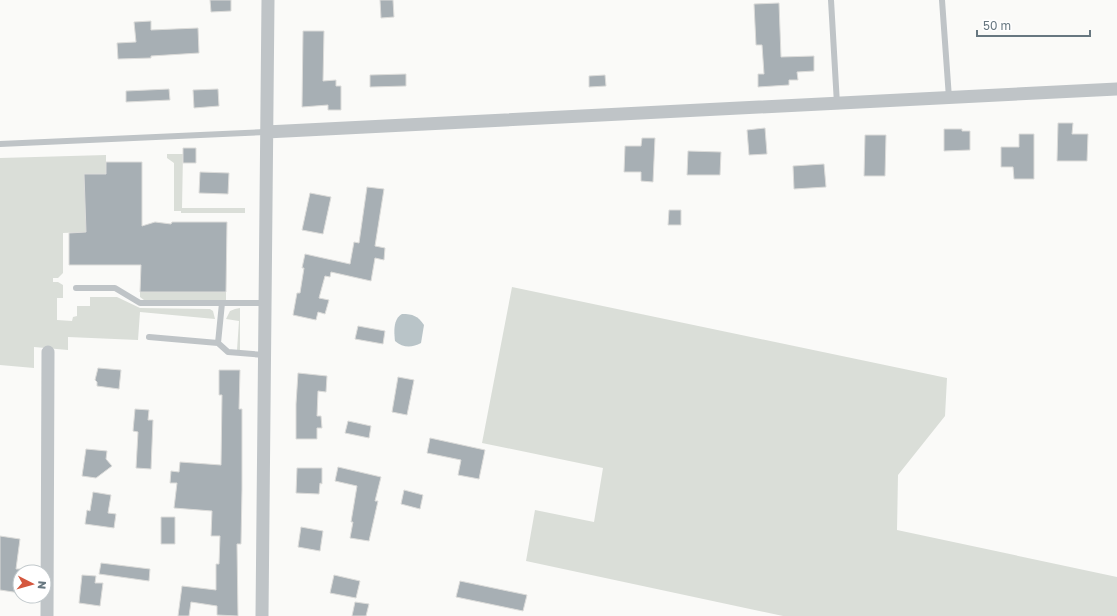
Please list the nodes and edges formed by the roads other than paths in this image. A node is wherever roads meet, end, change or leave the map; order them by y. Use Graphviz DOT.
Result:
graph roads {
  1 [pos="268,0"];
  2 [pos="831,0"];
  3 [pos="942,0"];
  4 [pos="1117,89"];
  5 [pos="949,98"];
  6 [pos="837,104"];
  7 [pos="266,132"];
  8 [pos="0,144"];
  9 [pos="76,288"];
  10 [pos="222,303"];
  11 [pos="264,304"];
  12 [pos="149,337"];
  13 [pos="218,343"];
  14 [pos="48,352"];
  15 [pos="264,355"];
  16 [pos="47,616"];
  17 [pos="262,616"];
  1 -- 7 [label="street"];
  2 -- 6 [label="lane"];
  3 -- 5 [label="lane"];
  4 -- 5 [label="street"];
  5 -- 6 [label="street"];
  6 -- 7 [label="street"];
  7 -- 8 [label="lane"];
  7 -- 11 [label="street"];
  9 -- 10 [label="lane"];
  10 -- 11 [label="lane"];
  10 -- 13 [label="lane"];
  11 -- 15 [label="street"];
  12 -- 13 [label="lane"];
  13 -- 15 [label="lane"];
  14 -- 16 [label="street"];
  15 -- 17 [label="street"];
}
